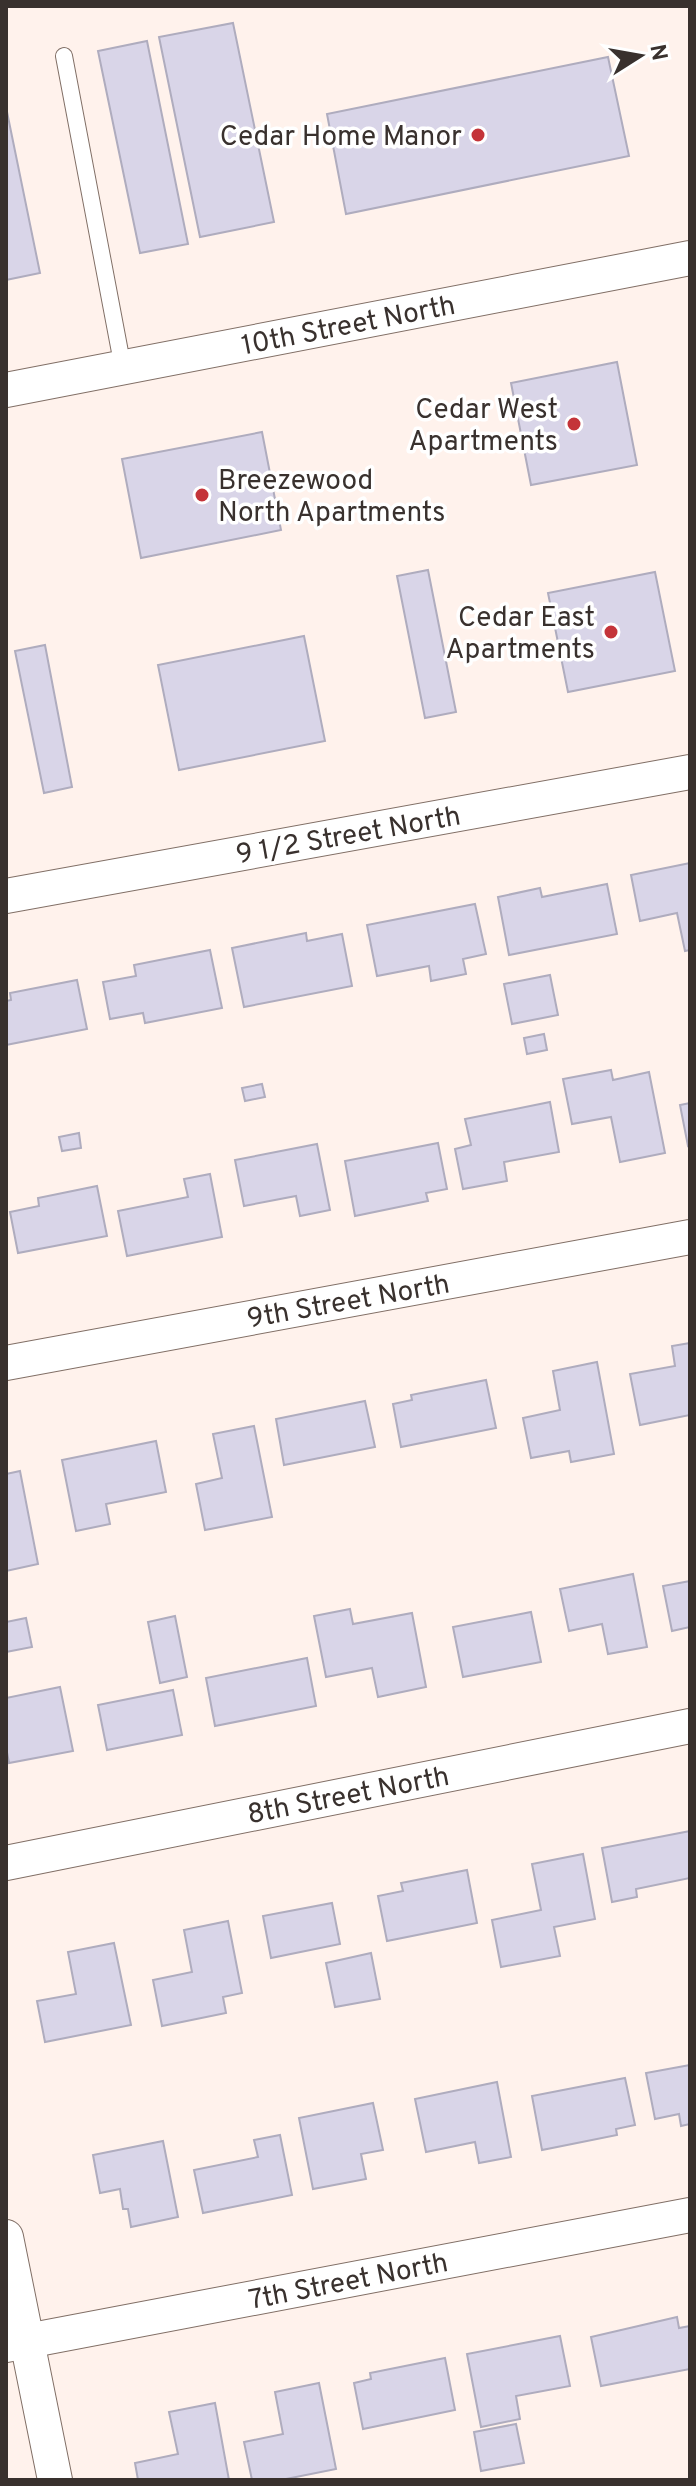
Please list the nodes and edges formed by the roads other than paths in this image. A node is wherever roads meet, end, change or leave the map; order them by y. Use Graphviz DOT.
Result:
graph roads {
  1 [pos="64,56"];
  2 [pos="690,258"];
  3 [pos="123,368"];
  4 [pos="6,390"];
  5 [pos="690,772"];
  6 [pos="6,896"];
  7 [pos="690,1237"];
  8 [pos="6,1363"];
  9 [pos="690,1726"];
  10 [pos="6,1863"];
  11 [pos="690,2215"];
  12 [pos="6,2237"];
  13 [pos="17,2343"];
  14 [pos="55,2480"];
  1 -- 3 [label="lane"];
  2 -- 3 [label="street, 10th Street North"];
  3 -- 4 [label="street, 10th Street North"];
  5 -- 6 [label="street, 9 1/2 Street North"];
  7 -- 8 [label="street, 9th Street North"];
  9 -- 10 [label="street, 8th Street North"];
  11 -- 13 [label="street, 7th Street North"];
  12 -- 13 [label="street"];
  13 -- 14 [label="street"];
}
